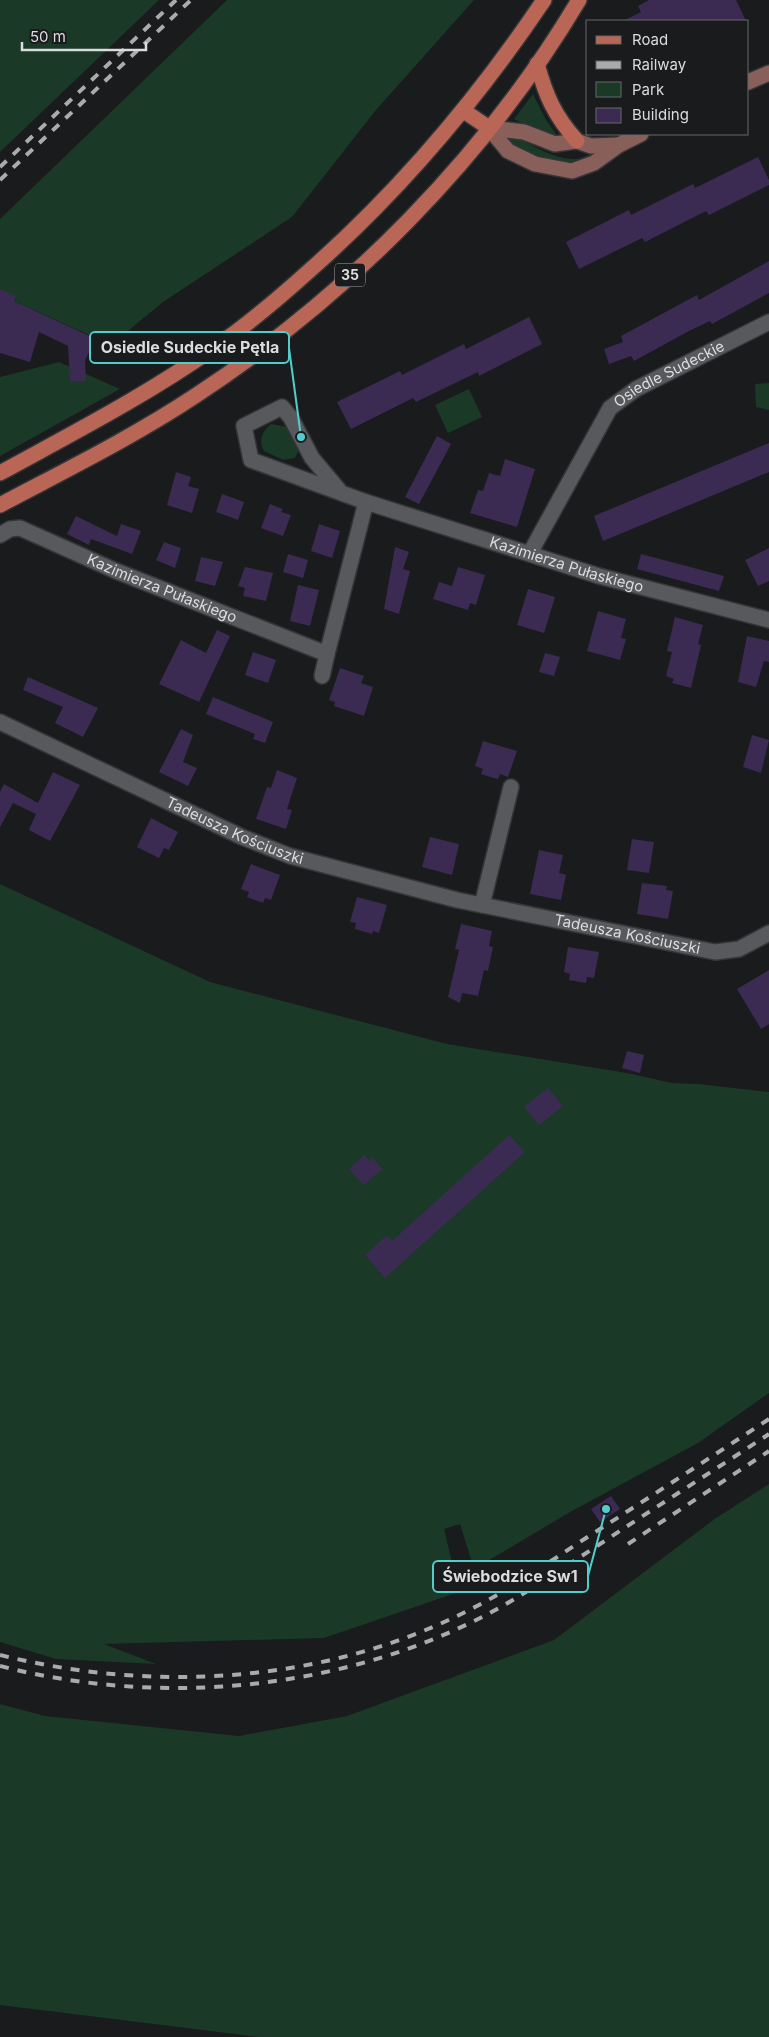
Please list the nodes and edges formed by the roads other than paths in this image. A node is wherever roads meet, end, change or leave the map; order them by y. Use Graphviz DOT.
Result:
graph roads {
  1 [pos="544,0"];
  2 [pos="578,0"];
  3 [pos="537,64"];
  4 [pos="769,72"];
  5 [pos="749,82"];
  6 [pos="464,111"];
  7 [pos="489,128"];
  8 [pos="639,135"];
  9 [pos="577,141"];
  10 [pos="618,145"];
  11 [pos="769,322"];
  12 [pos="0,473"];
  13 [pos="339,490"];
  14 [pos="366,502"];
  15 [pos="0,504"];
  16 [pos="0,535"];
  17 [pos="530,553"];
  18 [pos="769,620"];
  19 [pos="327,654"];
  20 [pos="322,676"];
  21 [pos="0,722"];
  22 [pos="511,787"];
  23 [pos="482,905"];
  24 [pos="769,933"];
  1 -- 6 [label="main road, 35"];
  2 -- 3 [label="main road, 35"];
  3 -- 7 [label="main road, 35"];
  3 -- 9 [label="main road"];
  4 -- 5 [label="street"];
  6 -- 7 [label="main road"];
  6 -- 12 [label="main road, 35"];
  7 -- 9 [label="street"];
  7 -- 10 [label="street"];
  7 -- 15 [label="main road, 35"];
  8 -- 10 [label="street"];
  9 -- 10 [label="street"];
  11 -- 17 [label="street, Osiedle Sudeckie"];
  13 -- 13 [label="street, Kazimierza Pułaskiego"];
  13 -- 14 [label="street, Kazimierza Pułaskiego"];
  14 -- 17 [label="street, Kazimierza Pułaskiego"];
  14 -- 19 [label="street"];
  16 -- 19 [label="street, Kazimierza Pułaskiego"];
  17 -- 18 [label="street, Kazimierza Pułaskiego"];
  19 -- 20 [label="street"];
  21 -- 23 [label="street, Tadeusza Kościuszki"];
  22 -- 23 [label="street"];
  23 -- 24 [label="street, Tadeusza Kościuszki"];
}
